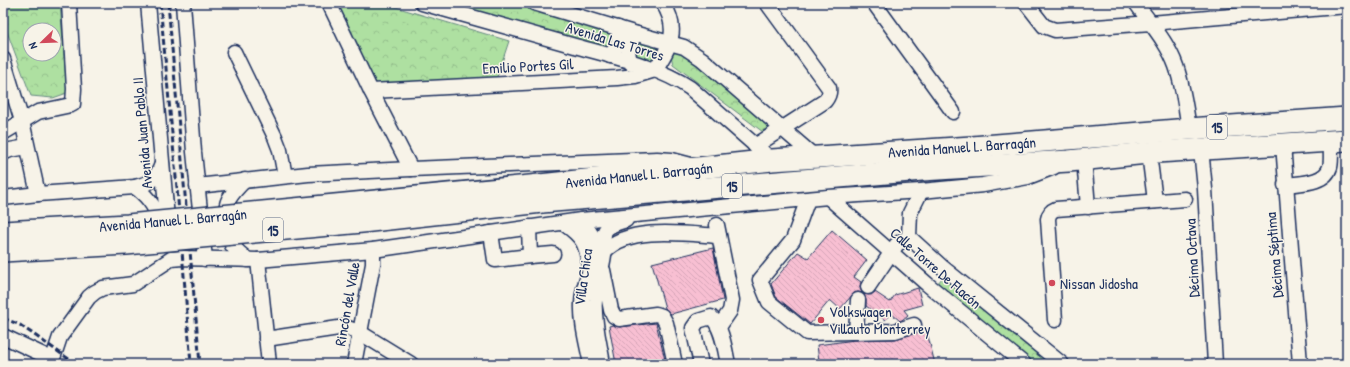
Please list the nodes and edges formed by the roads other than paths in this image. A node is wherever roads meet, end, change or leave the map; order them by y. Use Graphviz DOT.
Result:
graph roads {
  1 [pos="69,3"];
  2 [pos="148,3"];
  3 [pos="183,3"];
  4 [pos="329,3"];
  5 [pos="422,3"];
  6 [pos="534,3"];
  7 [pos="663,3"];
  8 [pos="767,3"];
  9 [pos="874,3"];
  10 [pos="1026,3"];
  11 [pos="1136,3"];
  12 [pos="1321,6"];
  13 [pos="1347,6"];
  14 [pos="564,8"];
  15 [pos="1151,23"];
  16 [pos="618,28"];
  17 [pos="637,34"];
  18 [pos="670,43"];
  19 [pos="234,52"];
  20 [pos="610,56"];
  21 [pos="3,59"];
  22 [pos="631,63"];
  23 [pos="655,70"];
  24 [pos="371,91"];
  25 [pos="953,112"];
  26 [pos="1347,118"];
  27 [pos="22,121"];
  28 [pos="782,128"];
  29 [pos="1189,129"];
  30 [pos="3,133"];
  31 [pos="1339,141"];
  32 [pos="1283,144"];
  33 [pos="756,146"];
  34 [pos="27,147"];
  35 [pos="1201,149"];
  36 [pos="3,153"];
  37 [pos="1148,153"];
  38 [pos="815,157"];
  39 [pos="772,160"];
  40 [pos="1077,160"];
  41 [pos="162,164"];
  42 [pos="701,168"];
  43 [pos="411,169"];
  44 [pos="284,176"];
  45 [pos="245,180"];
  46 [pos="1285,185"];
  47 [pos="197,186"];
  48 [pos="135,187"];
  49 [pos="921,191"];
  50 [pos="38,194"];
  51 [pos="541,194"];
  52 [pos="828,197"];
  53 [pos="3,198"];
  54 [pos="1185,198"];
  55 [pos="808,199"];
  56 [pos="1155,201"];
  57 [pos="1088,207"];
  58 [pos="639,215"];
  59 [pos="582,220"];
  60 [pos="563,223"];
  61 [pos="529,227"];
  62 [pos="3,232"];
  63 [pos="491,233"];
  64 [pos="909,237"];
  65 [pos="373,250"];
  66 [pos="3,251"];
  67 [pos="605,251"];
  68 [pos="892,252"];
  69 [pos="554,254"];
  70 [pos="530,256"];
  71 [pos="205,259"];
  72 [pos="253,260"];
  73 [pos="166,262"];
  74 [pos="942,267"];
  75 [pos="596,270"];
  76 [pos="927,284"];
  77 [pos="868,286"];
  78 [pos="858,300"];
  79 [pos="589,317"];
  80 [pos="1056,320"];
  81 [pos="914,325"];
  82 [pos="719,327"];
  83 [pos="359,332"];
  84 [pos="856,332"];
  85 [pos="3,336"];
  86 [pos="266,339"];
  87 [pos="51,361"];
  88 [pos="269,364"];
  89 [pos="354,364"];
  90 [pos="411,364"];
  91 [pos="592,364"];
  92 [pos="603,364"];
  93 [pos="676,364"];
  94 [pos="701,364"];
  95 [pos="728,364"];
  96 [pos="1024,364"];
  97 [pos="1062,364"];
  98 [pos="1215,364"];
  99 [pos="1300,364"];
  1 -- 27 [label="street"];
  2 -- 41 [label="street, Avenida Juan Pablo II"];
  3 -- 47 [label="street"];
  4 -- 24 [label="street"];
  5 -- 20 [label="street, Avenida Las Torres"];
  6 -- 14 [label="street, Avenida Las Torres"];
  7 -- 18 [label="street"];
  8 -- 28 [label="street"];
  9 -- 25 [label="street"];
  10 -- 15 [label="street"];
  11 -- 15 [label="street"];
  12 -- 13 [label="street"];
  12 -- 15 [label="street"];
  14 -- 16 [label="street, Avenida Las Torres"];
  15 -- 29 [label="street"];
  16 -- 17 [label="street, Avenida Las Torres"];
  16 -- 20 [label="street"];
  17 -- 18 [label="street, Avenida Las Torres"];
  17 -- 22 [label="street"];
  18 -- 23 [label="street"];
  18 -- 28 [label="street, Avenida Las Torres"];
  19 -- 44 [label="street"];
  20 -- 22 [label="street, Avenida Las Torres"];
  21 -- 27 [label="street"];
  22 -- 23 [label="street, Avenida Las Torres"];
  23 -- 24 [label="street, Emilio Portes Gil"];
  23 -- 33 [label="street, Avenida Las Torres"];
  24 -- 43 [label="street"];
  26 -- 29 [label="highway, Avenida Manuel L. Barragán / 15"];
  27 -- 30 [label="street"];
  27 -- 34 [label="street"];
  28 -- 33 [label="street"];
  28 -- 38 [label="street, Avenida Las Torres"];
  29 -- 38 [label="highway, Avenida Manuel L. Barragán / 15"];
  31 -- 32 [label="highway, Avenida Manuel L. Barragán / 15"];
  31 -- 46 [label="street"];
  32 -- 35 [label="highway, Avenida Manuel L. Barragán / 15"];
  32 -- 46 [label="street, Décima Séptima"];
  33 -- 39 [label="street, Avenida Las Torres"];
  34 -- 36 [label="street"];
  34 -- 50 [label="street"];
  35 -- 37 [label="highway, Avenida Manuel L. Barragán / 15"];
  35 -- 98 [label="street, Décima Octava"];
  37 -- 40 [label="highway, Avenida Manuel L. Barragán / 15"];
  37 -- 56 [label="street"];
  38 -- 39 [label="highway, Avenida Manuel L. Barragán / 15"];
  39 -- 42 [label="highway, Avenida Manuel L. Barragán / 15"];
  40 -- 49 [label="street"];
  40 -- 51 [label="highway, Avenida Manuel L. Barragán / 15"];
  40 -- 57 [label="street"];
  41 -- 48 [label="street"];
  41 -- 73 [label="street, Avenida Juan Pablo II"];
  42 -- 43 [label="street"];
  42 -- 51 [label="highway, Avenida Manuel L. Barragán / 15"];
  43 -- 44 [label="street"];
  44 -- 45 [label="street"];
  45 -- 47 [label="street"];
  45 -- 72 [label="street"];
  46 -- 99 [label="street, Décima Séptima"];
  47 -- 71 [label="street"];
  48 -- 50 [label="street"];
  48 -- 73 [label="street"];
  49 -- 52 [label="street"];
  49 -- 64 [label="street, Calle Torre De Flacón"];
  50 -- 53 [label="street"];
  51 -- 62 [label="highway, Avenida Manuel L. Barragán / 15, bridge"];
  51 -- 66 [label="highway, Avenida Manuel L. Barragán / 15, bridge"];
  52 -- 55 [label="street"];
  52 -- 68 [label="street, Calle Torre De Flacón"];
  54 -- 56 [label="street"];
  55 -- 58 [label="street"];
  55 -- 84 [label="street"];
  56 -- 57 [label="street"];
  57 -- 80 [label="street"];
  58 -- 59 [label="street"];
  58 -- 67 [label="street, Villa Chica"];
  59 -- 60 [label="street"];
  59 -- 75 [label="street, Villa Chica"];
  60 -- 61 [label="street"];
  60 -- 75 [label="street"];
  61 -- 63 [label="street"];
  61 -- 70 [label="street"];
  63 -- 65 [label="street"];
  63 -- 70 [label="street"];
  64 -- 68 [label="street"];
  64 -- 74 [label="street, Calle Torre De Flacón"];
  65 -- 72 [label="street"];
  65 -- 83 [label="street, Rincón del Valle"];
  67 -- 75 [label="street, Villa Chica"];
  67 -- 82 [label="street"];
  68 -- 76 [label="street, Calle Torre De Flacón"];
  68 -- 77 [label="street"];
  69 -- 70 [label="street"];
  71 -- 72 [label="street"];
  71 -- 73 [label="street"];
  72 -- 86 [label="street"];
  73 -- 87 [label="street"];
  74 -- 76 [label="street"];
  74 -- 97 [label="street, Calle Torre De Flacón"];
  75 -- 79 [label="street, Villa Chica"];
  75 -- 93 [label="street"];
  76 -- 96 [label="street, Calle Torre De Flacón"];
  78 -- 84 [label="street"];
  79 -- 91 [label="street, Villa Chica"];
  79 -- 92 [label="street, Villa Chica"];
  81 -- 84 [label="street"];
  82 -- 94 [label="street"];
  82 -- 95 [label="street"];
  83 -- 86 [label="street"];
  83 -- 89 [label="street, Rincón del Valle"];
  83 -- 90 [label="street"];
  85 -- 87 [label="street"];
  86 -- 88 [label="street"];
}
